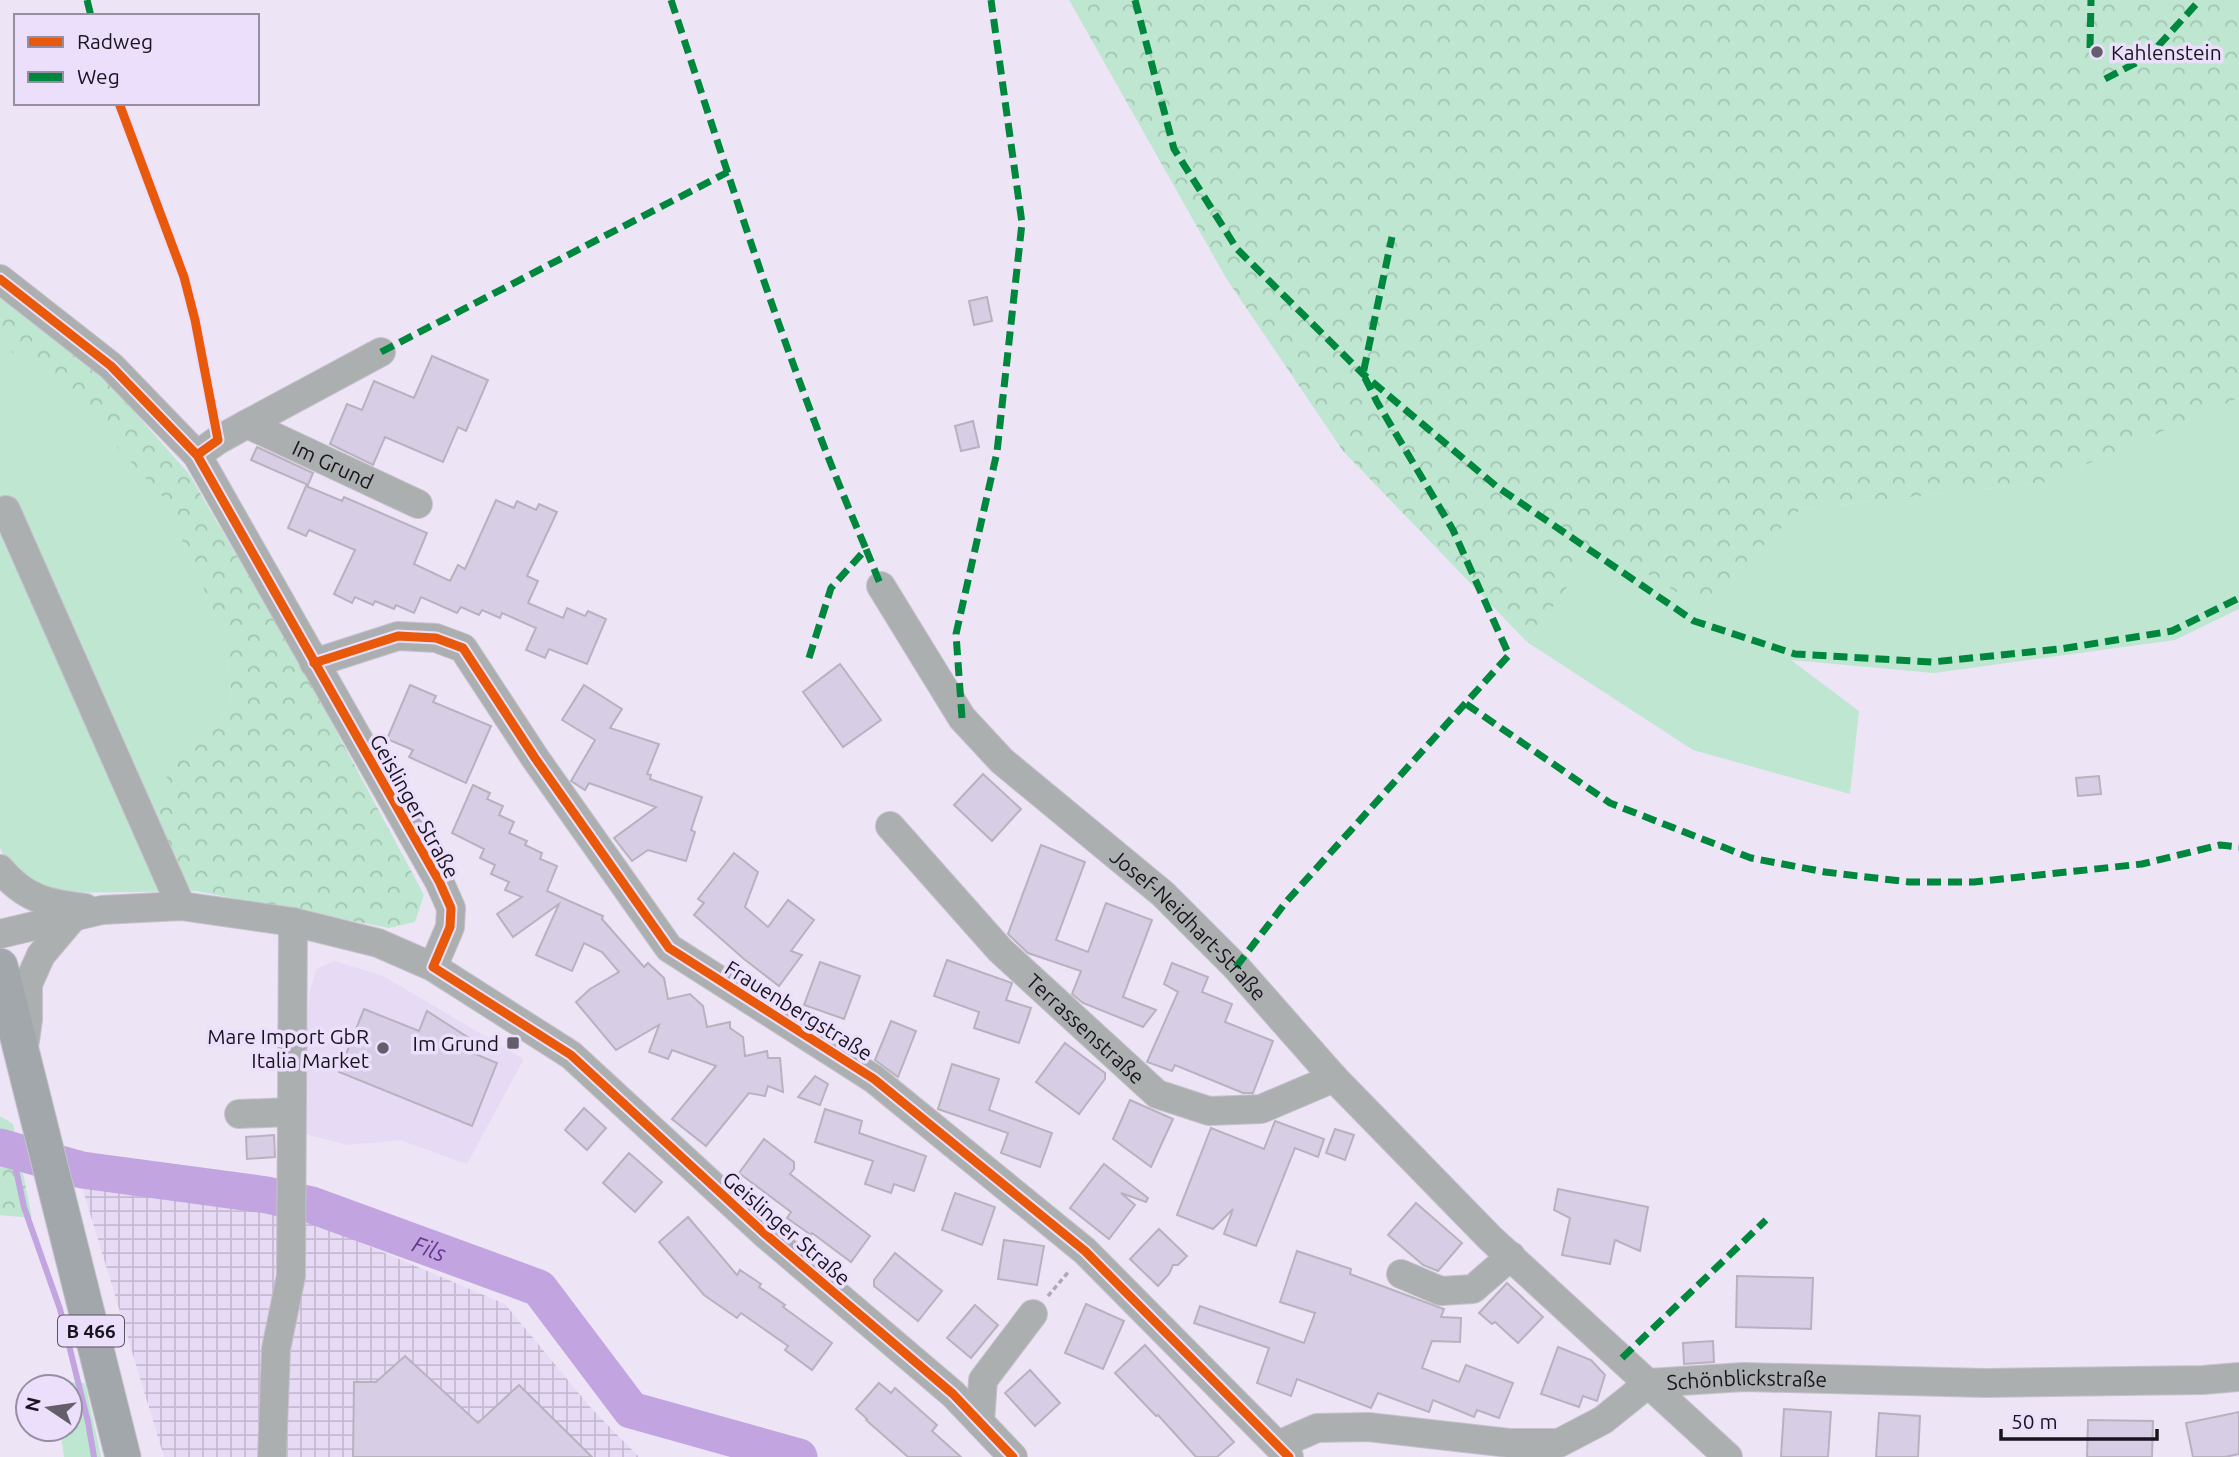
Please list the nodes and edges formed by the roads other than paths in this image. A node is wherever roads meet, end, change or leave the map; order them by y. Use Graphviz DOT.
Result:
graph roads {
  1 [pos="0,279"];
  2 [pos="381,352"];
  3 [pos="247,424"];
  4 [pos="197,455"];
  5 [pos="418,504"];
  6 [pos="6,510"];
  7 [pos="881,586"];
  8 [pos="314,663"];
  9 [pos="890,826"];
  10 [pos="0,869"];
  11 [pos="181,906"];
  12 [pos="102,910"];
  13 [pos="74,916"];
  14 [pos="293,922"];
  15 [pos="0,934"];
  16 [pos="0,966"];
  17 [pos="433,967"];
  18 [pos="23,1062"];
  19 [pos="1334,1078"];
  20 [pos="290,1112"];
  21 [pos="239,1114"];
  22 [pos="1511,1256"];
  23 [pos="1401,1275"];
  24 [pos="1037,1309"];
  25 [pos="2239,1377"];
  26 [pos="1649,1383"];
  27 [pos="980,1422"];
  28 [pos="1283,1451"];
  29 [pos="123,1457"];
  30 [pos="272,1457"];
  31 [pos="1013,1457"];
  32 [pos="1728,1457"];
  1 -- 4 [label="street, Geislinger Straße"];
  2 -- 3 [label="street"];
  3 -- 4 [label="street"];
  3 -- 5 [label="street, Im Grund"];
  4 -- 8 [label="street, Geislinger Straße"];
  6 -- 11 [label="street"];
  7 -- 19 [label="street, Josef-Neidhart-Straße"];
  8 -- 17 [label="street, Geislinger Straße"];
  8 -- 28 [label="street, Frauenbergstraße"];
  9 -- 19 [label="street, Terrassenstraße"];
  10 -- 12 [label="street, Geislinger Straße"];
  11 -- 12 [label="street, Geislinger Straße"];
  11 -- 14 [label="street, Geislinger Straße"];
  12 -- 13 [label="street, Geislinger Straße"];
  13 -- 15 [label="street, Geislinger Straße"];
  13 -- 18 [label="street"];
  14 -- 17 [label="street, Geislinger Straße"];
  14 -- 20 [label="street"];
  16 -- 18 [label="main road, B 466"];
  17 -- 27 [label="street, Geislinger Straße"];
  18 -- 29 [label="main road, B 466"];
  19 -- 22 [label="street, Josef-Neidhart-Straße"];
  20 -- 21 [label="street"];
  20 -- 30 [label="street"];
  22 -- 23 [label="street"];
  22 -- 26 [label="street, Josef-Neidhart-Straße"];
  24 -- 27 [label="street"];
  25 -- 26 [label="street, Schönblickstraße"];
  26 -- 28 [label="street, Schönblickstraße"];
  26 -- 32 [label="street, Josef-Neidhart-Straße"];
  27 -- 31 [label="street, Geislinger Straße"];
}
